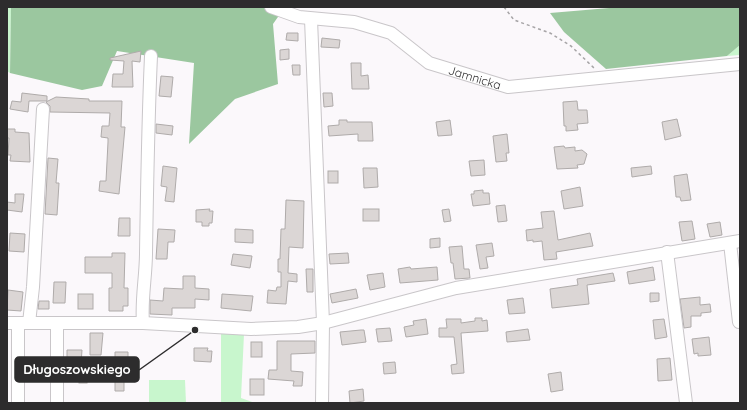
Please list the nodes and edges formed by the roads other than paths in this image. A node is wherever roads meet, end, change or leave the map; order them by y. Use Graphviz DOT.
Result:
graph roads {
  1 [pos="271,7"];
  2 [pos="311,19"];
  3 [pos="151,56"];
  4 [pos="740,64"];
  5 [pos="43,109"];
  6 [pos="735,242"];
  7 [pos="667,252"];
  8 [pos="739,322"];
  9 [pos="18,323"];
  10 [pos="57,323"];
  11 [pos="143,323"];
  12 [pos="323,323"];
  13 [pos="18,403"];
  14 [pos="57,403"];
  15 [pos="322,403"];
  16 [pos="686,403"];
  1 -- 2 [label="street, Jamnicka"];
  2 -- 4 [label="street, Jamnicka"];
  2 -- 12 [label="street"];
  3 -- 11 [label="street"];
  5 -- 9 [label="street"];
  6 -- 7 [label="street"];
  6 -- 8 [label="street"];
  7 -- 12 [label="street"];
  7 -- 16 [label="street"];
  9 -- 10 [label="street"];
  9 -- 13 [label="street"];
  10 -- 11 [label="street"];
  10 -- 14 [label="street"];
  11 -- 12 [label="street"];
  12 -- 15 [label="street"];
}
